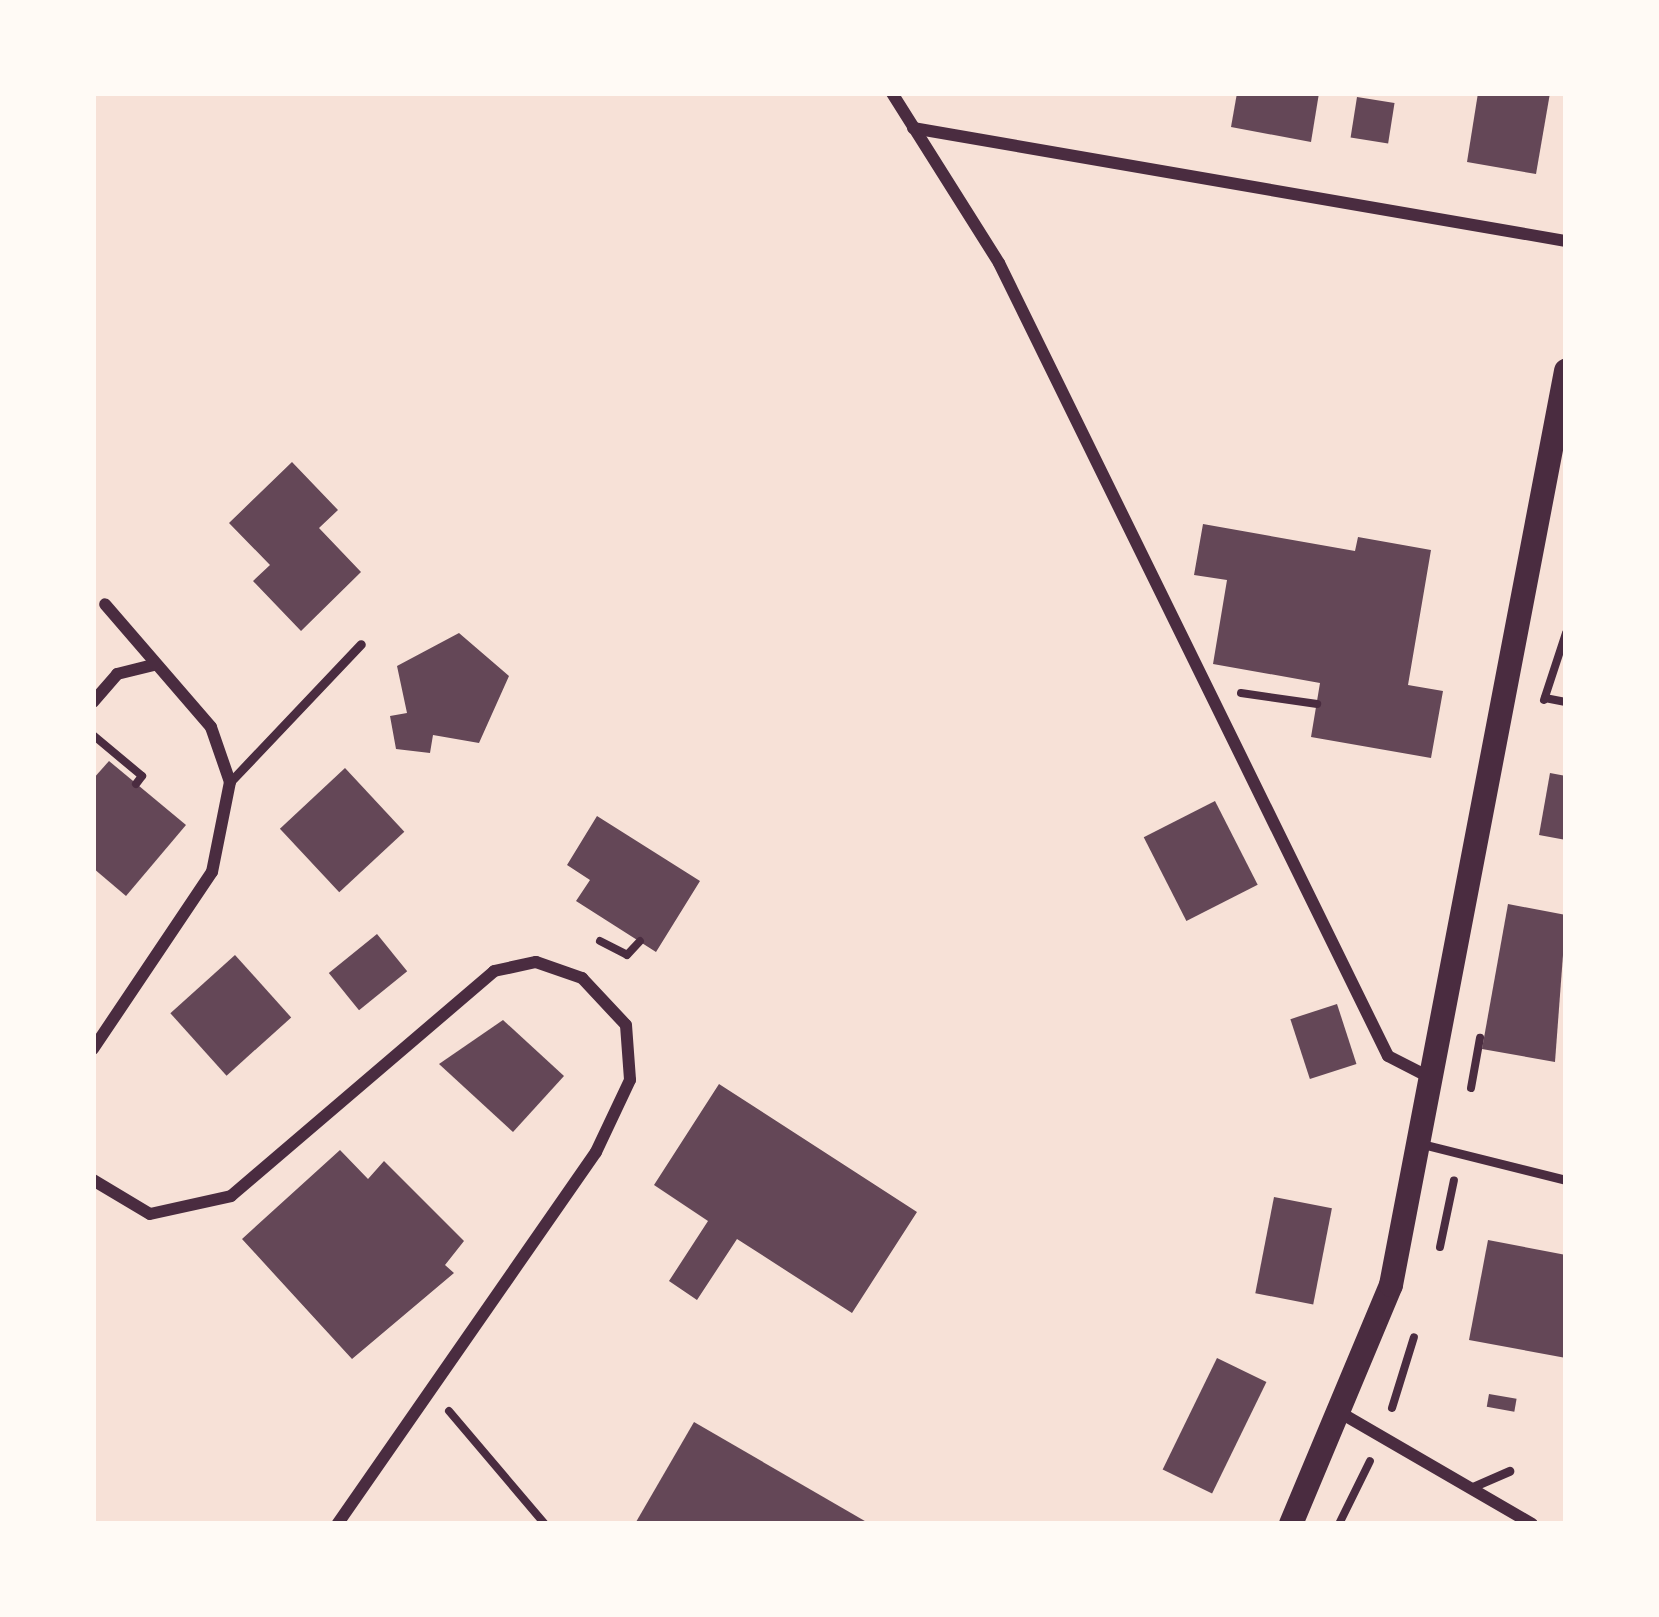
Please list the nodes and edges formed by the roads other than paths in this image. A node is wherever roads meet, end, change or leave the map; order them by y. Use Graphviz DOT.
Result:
graph roads {
  1 [pos="892,93"];
  2 [pos="913,128"];
  3 [pos="1566,241"];
  4 [pos="1566,371"];
  5 [pos="105,604"];
  6 [pos="361,644"];
  7 [pos="154,664"];
  8 [pos="93,702"];
  9 [pos="230,782"];
  10 [pos="93,1049"];
  11 [pos="1436,1081"];
  12 [pos="1422,1144"];
  13 [pos="93,1180"];
  14 [pos="1566,1180"];
  15 [pos="1346,1415"];
  16 [pos="1509,1471"];
  17 [pos="1470,1488"];
  18 [pos="337,1524"];
  19 [pos="1292,1524"];
  20 [pos="1532,1524"];
  1 -- 2 [label="street"];
  2 -- 3 [label="street"];
  2 -- 11 [label="street"];
  4 -- 11 [label="main road"];
  5 -- 7 [label="street"];
  6 -- 9 [label="lane"];
  7 -- 8 [label="street"];
  7 -- 9 [label="street"];
  9 -- 10 [label="street"];
  11 -- 12 [label="main road"];
  12 -- 14 [label="lane"];
  12 -- 15 [label="main road"];
  13 -- 18 [label="street"];
  15 -- 17 [label="street"];
  15 -- 19 [label="main road"];
  16 -- 17 [label="lane"];
  17 -- 20 [label="street"];
}
